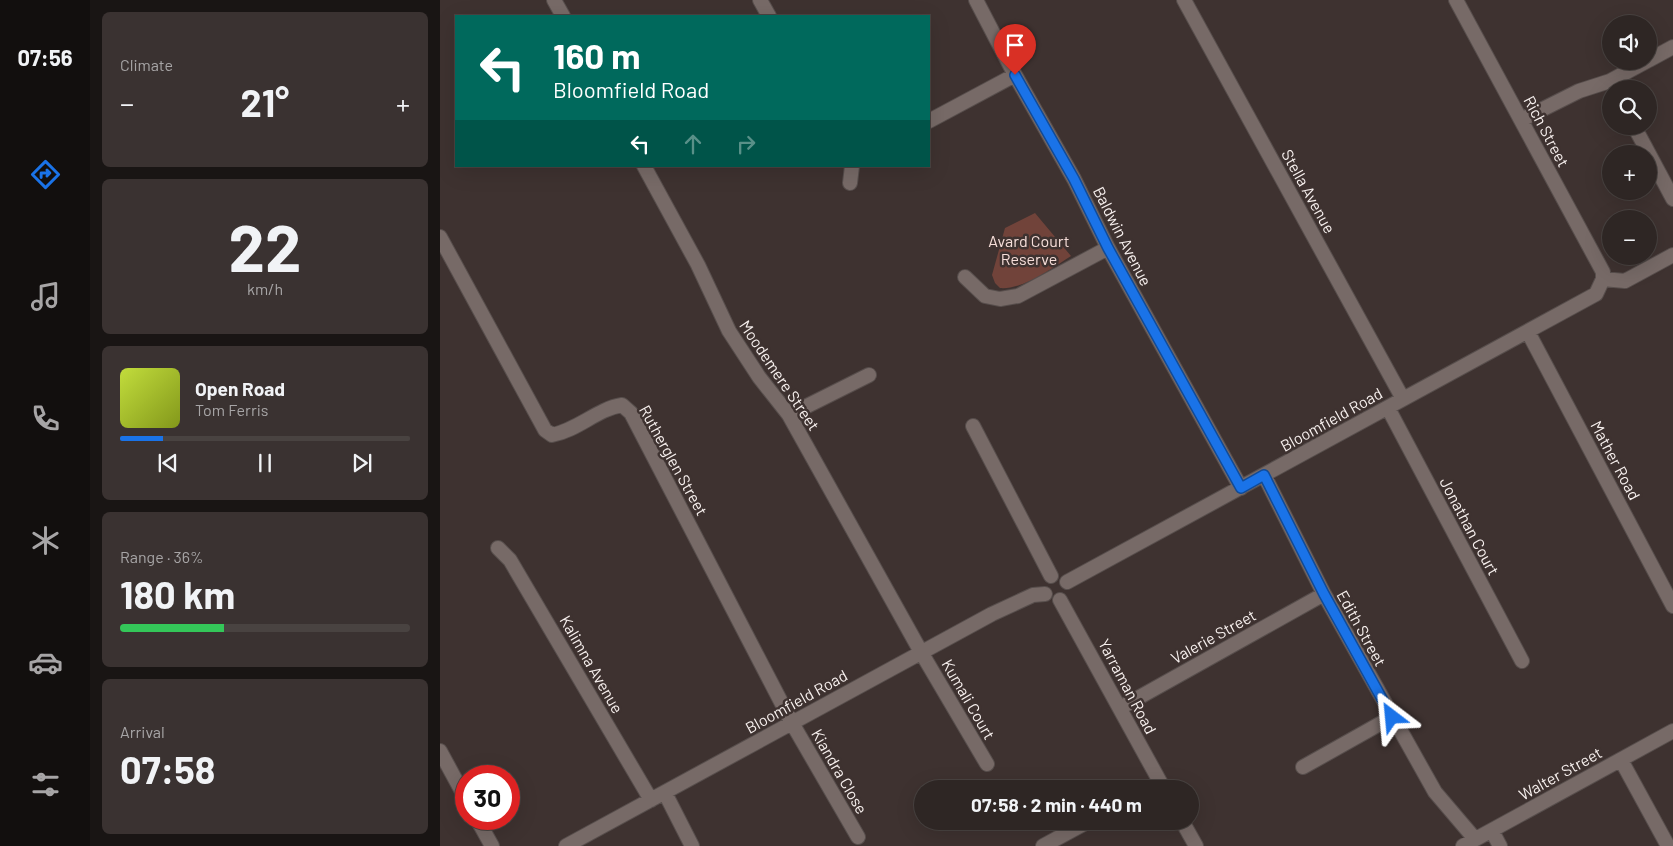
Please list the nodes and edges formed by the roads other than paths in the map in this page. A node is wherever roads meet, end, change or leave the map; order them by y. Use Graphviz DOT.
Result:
graph roads {
  1 [pos="554,0"];
  2 [pos="760,0"];
  3 [pos="976,0"];
  4 [pos="1184,0"];
  5 [pos="1456,0"];
  6 [pos="562,15"];
  7 [pos="768,15"];
  8 [pos="1673,47"];
  9 [pos="1657,56"];
  10 [pos="1634,70"];
  11 [pos="1015,75"];
  12 [pos="1620,80"];
  13 [pos="1602,87"];
  14 [pos="930,120"];
  15 [pos="1521,120"];
  16 [pos="645,167"];
  17 [pos="852,167"];
  18 [pos="1657,169"];
  19 [pos="850,183"];
  20 [pos="1673,199"];
  21 [pos="440,237"];
  22 [pos="1108,248"];
  23 [pos="1673,255"];
  24 [pos="965,277"];
  25 [pos="1603,279"];
  26 [pos="1528,332"];
  27 [pos="869,375"];
  28 [pos="1403,399"];
  29 [pos="1388,408"];
  30 [pos="789,415"];
  31 [pos="973,426"];
  32 [pos="1264,475"];
  33 [pos="1241,488"];
  34 [pos="498,548"];
  35 [pos="1051,576"];
  36 [pos="1067,582"];
  37 [pos="1045,594"];
  38 [pos="1324,594"];
  39 [pos="1060,600"];
  40 [pos="1673,606"];
  41 [pos="921,652"];
  42 [pos="1522,662"];
  43 [pos="1120,708"];
  44 [pos="1392,717"];
  45 [pos="792,723"];
  46 [pos="1673,730"];
  47 [pos="440,750"];
  48 [pos="1621,760"];
  49 [pos="987,764"];
  50 [pos="1303,767"];
  51 [pos="455,778"];
  52 [pos="1156,780"];
  53 [pos="664,793"];
  54 [pos="651,800"];
  55 [pos="483,830"];
  56 [pos="1072,830"];
  57 [pos="1187,830"];
  58 [pos="1492,830"];
  59 [pos="858,837"];
  60 [pos="1469,843"];
  61 [pos="492,846"];
  62 [pos="566,846"];
  63 [pos="692,846"];
  64 [pos="1042,846"];
  65 [pos="1196,846"];
  66 [pos="1500,846"];
  67 [pos="1668,846"];
  1 -- 6 [label="street"];
  2 -- 7 [label="street"];
  3 -- 11 [label="street, Baldwin Avenue"];
  4 -- 28 [label="street, Stella Avenue"];
  5 -- 15 [label="street, Rich Street"];
  8 -- 9 [label="street"];
  10 -- 12 [label="street"];
  11 -- 14 [label="street"];
  11 -- 22 [label="street, Baldwin Avenue"];
  13 -- 15 [label="street"];
  15 -- 25 [label="street, Rich Street"];
  16 -- 30 [label="street, Moodemere Street"];
  17 -- 19 [label="street"];
  18 -- 20 [label="street"];
  21 -- 45 [label="street, Rutherglen Street"];
  22 -- 24 [label="street"];
  22 -- 33 [label="street, Baldwin Avenue"];
  23 -- 25 [label="street"];
  25 -- 26 [label="street, Bloomfield Road"];
  26 -- 28 [label="street, Bloomfield Road"];
  26 -- 40 [label="street, Mather Road"];
  27 -- 30 [label="street"];
  28 -- 29 [label="street, Bloomfield Road"];
  29 -- 32 [label="street, Bloomfield Road"];
  29 -- 42 [label="street, Jonathan Court"];
  30 -- 41 [label="street, Moodemere Street"];
  31 -- 35 [label="street"];
  32 -- 33 [label="street, Bloomfield Road"];
  32 -- 38 [label="street, Edith Street"];
  33 -- 36 [label="street, Bloomfield Road"];
  34 -- 54 [label="street, Kalimna Avenue"];
  35 -- 36 [label="street"];
  35 -- 37 [label="street"];
  36 -- 39 [label="street"];
  37 -- 39 [label="street"];
  37 -- 41 [label="street, Bloomfield Road"];
  38 -- 43 [label="street, Valerie Street"];
  38 -- 44 [label="street, Edith Street"];
  39 -- 43 [label="street, Yarraman Road"];
  41 -- 45 [label="street, Bloomfield Road"];
  41 -- 49 [label="street, Kumali Court"];
  43 -- 52 [label="street, Yarraman Road"];
  44 -- 50 [label="street"];
  44 -- 60 [label="street, Edith Street"];
  45 -- 53 [label="street, Bloomfield Road"];
  45 -- 59 [label="street, Kiandra Close"];
  46 -- 48 [label="street, Walter Street"];
  47 -- 51 [label="street"];
  48 -- 58 [label="street, Walter Street"];
  48 -- 67 [label="street"];
  53 -- 54 [label="street, Bloomfield Road"];
  53 -- 63 [label="street"];
  54 -- 62 [label="street, Bloomfield Road"];
  55 -- 61 [label="street"];
  56 -- 64 [label="street"];
  57 -- 65 [label="street"];
  58 -- 60 [label="street, Walter Street"];
  58 -- 66 [label="street"];
}
